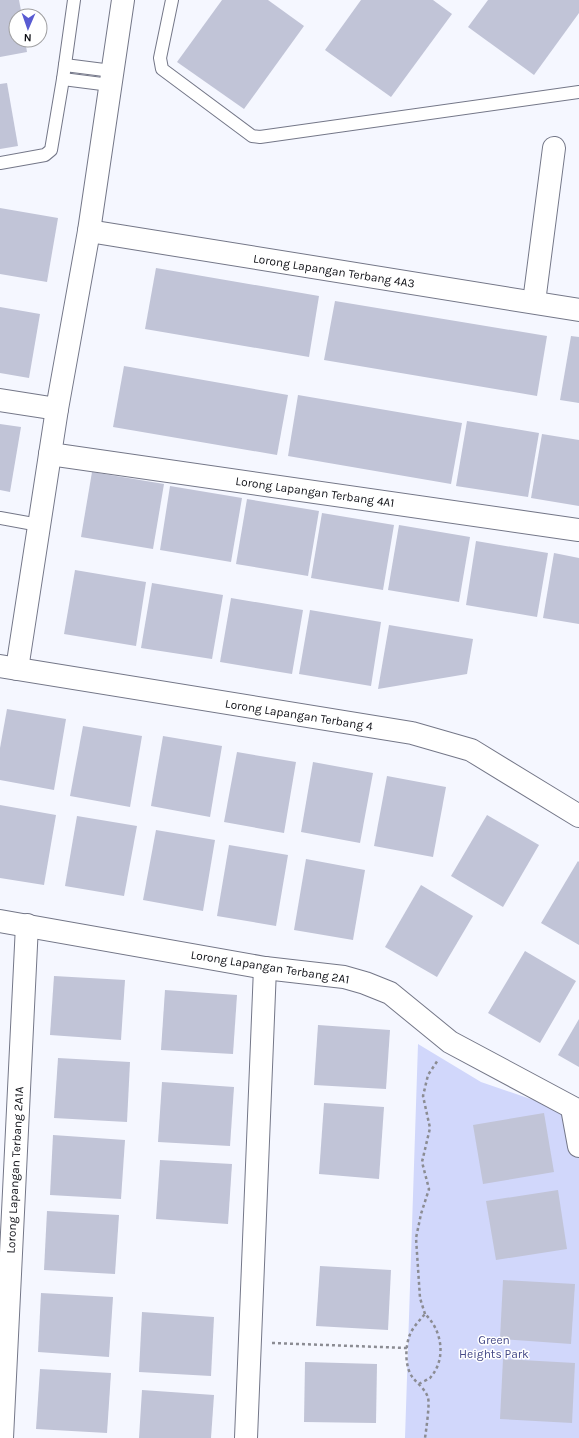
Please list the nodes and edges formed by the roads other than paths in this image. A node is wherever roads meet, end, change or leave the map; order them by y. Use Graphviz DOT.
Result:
graph roads {
  1 [pos="74,0"];
  2 [pos="123,0"];
  3 [pos="172,0"];
  4 [pos="65,65"];
  5 [pos="111,78"];
  6 [pos="63,79"];
  7 [pos="579,92"];
  8 [pos="554,148"];
  9 [pos="0,163"];
  10 [pos="89,231"];
  11 [pos="534,302"];
  12 [pos="579,310"];
  13 [pos="0,400"];
  14 [pos="57,409"];
  15 [pos="50,454"];
  16 [pos="0,518"];
  17 [pos="39,525"];
  18 [pos="579,530"];
  19 [pos="8,667"];
  20 [pos="579,816"];
  21 [pos="0,921"];
  22 [pos="27,925"];
  23 [pos="265,968"];
  24 [pos="576,1109"];
  25 [pos="579,1146"];
  26 [pos="2,1438"];
  27 [pos="246,1438"];
  1 -- 4 [label="lane"];
  2 -- 5 [label="street"];
  3 -- 7 [label="lane"];
  4 -- 5 [label="lane"];
  4 -- 6 [label="lane"];
  5 -- 6 [label="lane"];
  5 -- 10 [label="street"];
  6 -- 9 [label="lane"];
  8 -- 11 [label="street"];
  10 -- 11 [label="street, Lorong Lapangan Terbang 4A3"];
  10 -- 14 [label="street"];
  11 -- 12 [label="street, Lorong Lapangan Terbang 4A3"];
  13 -- 14 [label="street"];
  14 -- 15 [label="street"];
  15 -- 17 [label="street"];
  15 -- 18 [label="street, Lorong Lapangan Terbang 4A1"];
  16 -- 17 [label="lane"];
  17 -- 19 [label="street"];
  19 -- 20 [label="street, Lorong Lapangan Terbang 4"];
  21 -- 22 [label="street, Lorong Lapangan Terbang 2A1"];
  22 -- 23 [label="street, Lorong Lapangan Terbang 2A1"];
  22 -- 26 [label="street, Lorong Lapangan Terbang 2A1A"];
  23 -- 24 [label="street, Lorong Lapangan Terbang 2A1"];
  23 -- 27 [label="street"];
  24 -- 25 [label="street"];
}
